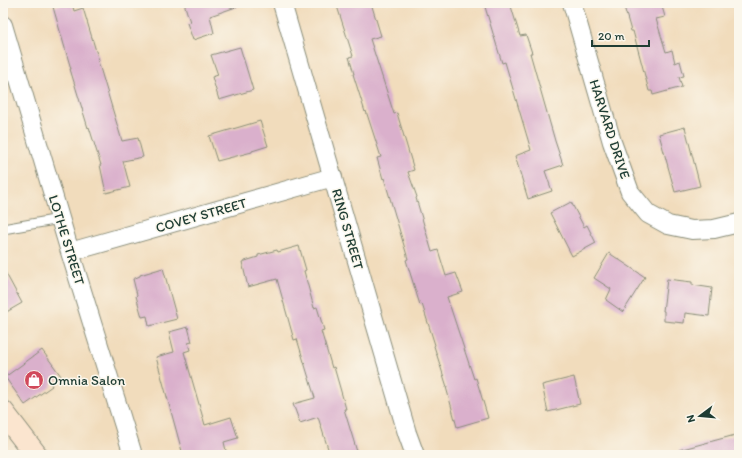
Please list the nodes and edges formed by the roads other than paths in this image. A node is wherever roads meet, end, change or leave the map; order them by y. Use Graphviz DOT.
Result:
graph roads {
  1 [pos="282,3"];
  2 [pos="572,3"];
  3 [pos="3,25"];
  4 [pos="10,76"];
  5 [pos="333,177"];
  6 [pos="60,219"];
  7 [pos="739,223"];
  8 [pos="3,229"];
  9 [pos="70,252"];
  10 [pos="3,412"];
  11 [pos="36,455"];
  12 [pos="133,455"];
  13 [pos="414,455"];
  1 -- 5 [label="street, RING STREET"];
  2 -- 7 [label="street, HARVARD DRIVE"];
  3 -- 4 [label="street, LOTHE STREET"];
  4 -- 6 [label="street, LOTHE STREET"];
  5 -- 9 [label="street, COVEY STREET"];
  5 -- 13 [label="street, RING STREET"];
  6 -- 8 [label="lane"];
  6 -- 9 [label="street, LOTHE STREET"];
  9 -- 12 [label="street, LOTHE STREET"];
  10 -- 11 [label="main road"];
}
